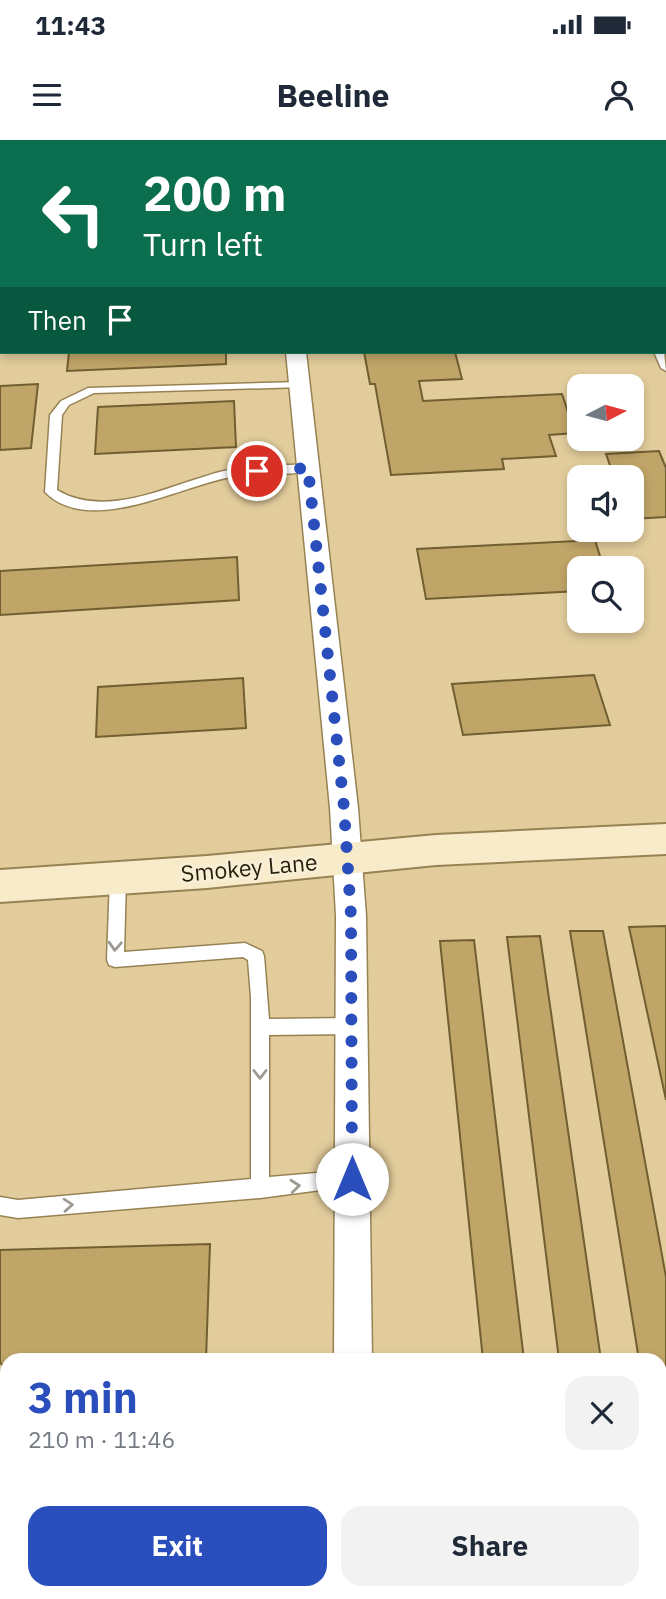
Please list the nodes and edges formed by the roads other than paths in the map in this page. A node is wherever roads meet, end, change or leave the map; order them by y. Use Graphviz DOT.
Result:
graph roads {
  1 [pos="296,354"];
  2 [pos="299,385"];
  3 [pos="308,468"];
  4 [pos="666,838"];
  5 [pos="347,858"];
  6 [pos="118,878"];
  7 [pos="0,886"];
  8 [pos="351,1026"];
  9 [pos="260,1027"];
  10 [pos="352,1179"];
  11 [pos="260,1189"];
  12 [pos="0,1206"];
  13 [pos="353,1353"];
  1 -- 2 [label="street"];
  2 -- 3 [label="street"];
  2 -- 3 [label="lane"];
  3 -- 5 [label="street"];
  4 -- 5 [label="street, Smokey Lane"];
  5 -- 6 [label="street, Smokey Lane"];
  5 -- 8 [label="street"];
  6 -- 7 [label="street, Smokey Lane"];
  6 -- 9 [label="lane, one-way"];
  8 -- 9 [label="lane"];
  8 -- 10 [label="street"];
  9 -- 11 [label="lane, one-way"];
  11 -- 10 [label="lane, one-way"];
  10 -- 13 [label="street"];
  12 -- 11 [label="lane, one-way"];
}
